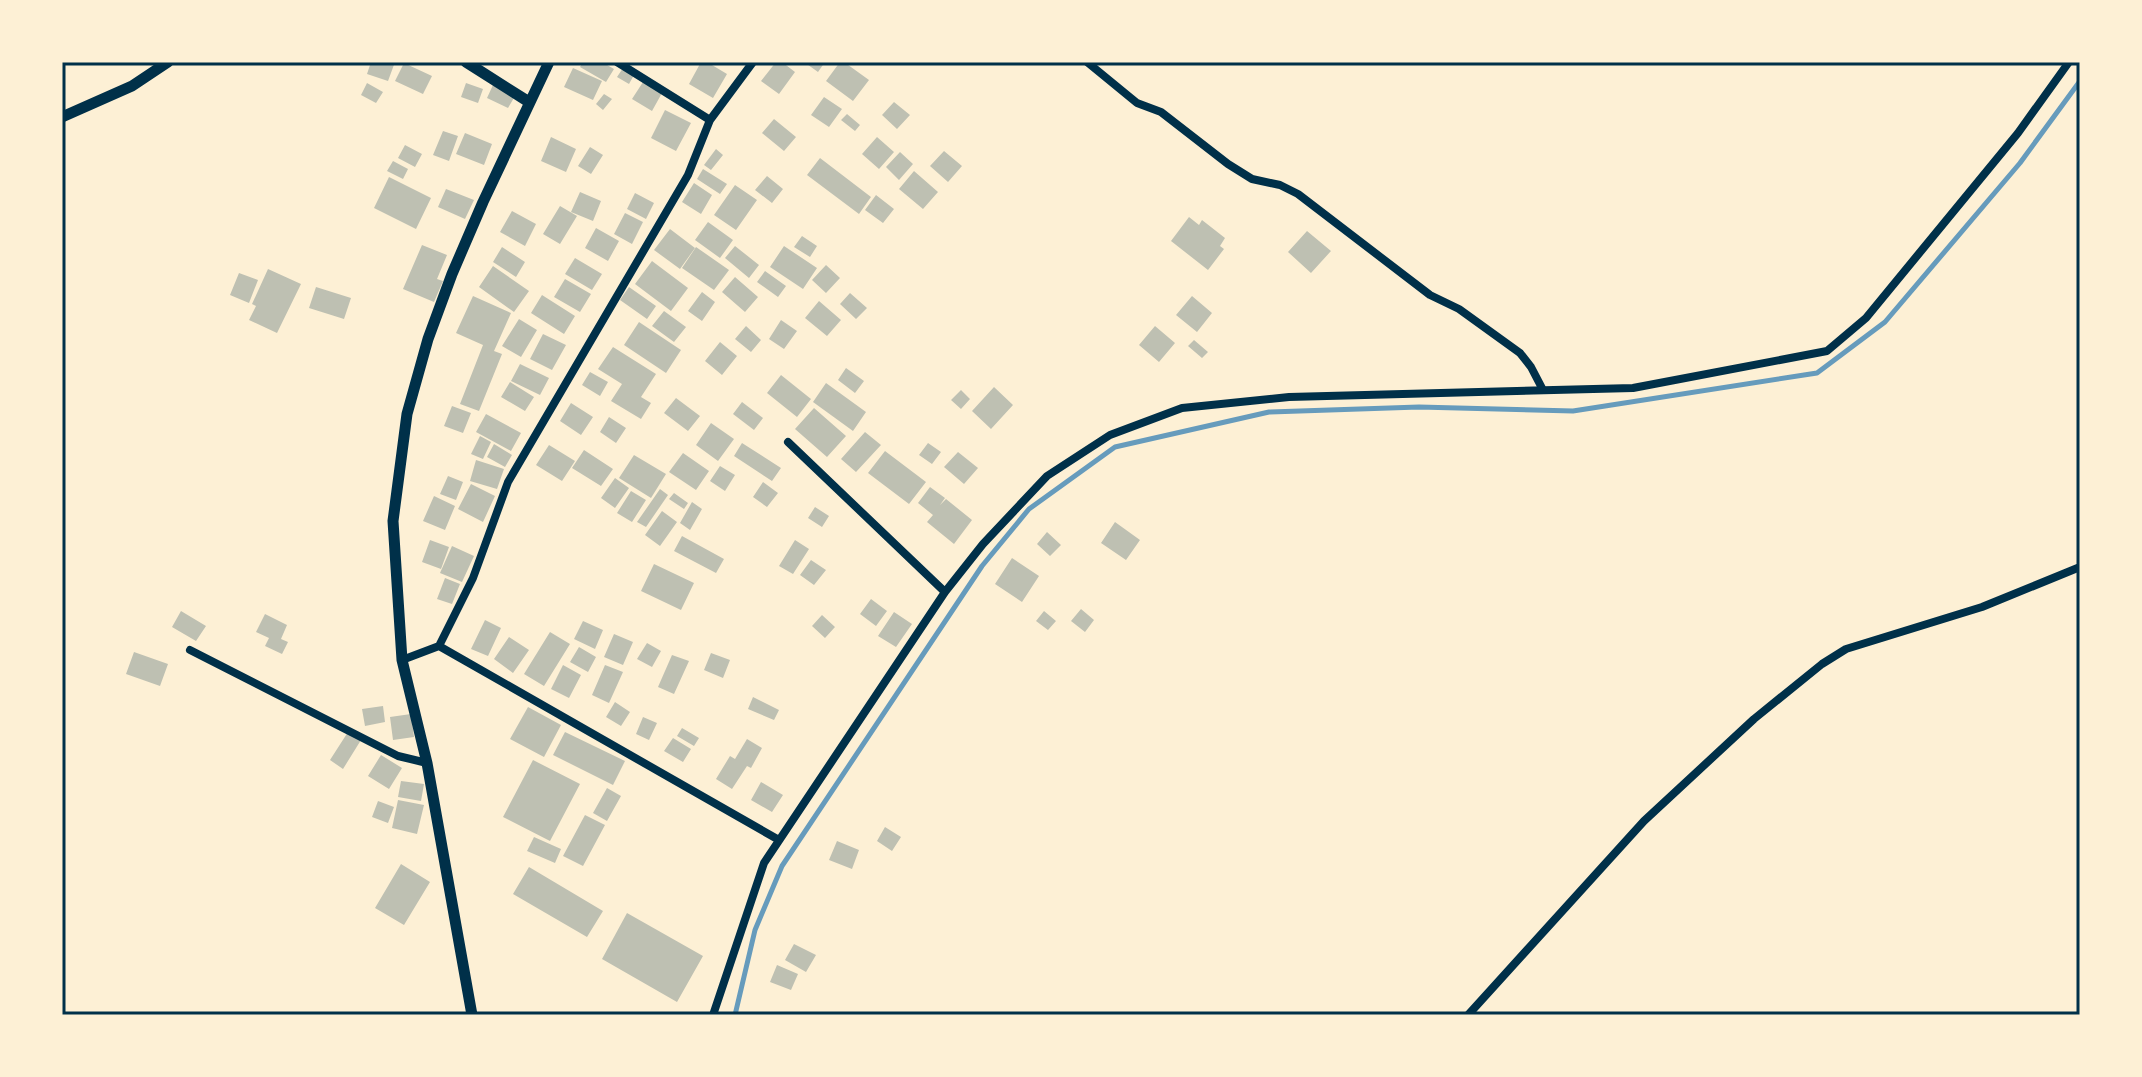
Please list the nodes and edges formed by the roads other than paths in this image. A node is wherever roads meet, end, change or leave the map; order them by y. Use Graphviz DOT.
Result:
graph roads {
  1 [pos="168,62"];
  2 [pos="466,62"];
  3 [pos="549,62"];
  4 [pos="617,62"];
  5 [pos="753,62"];
  6 [pos="1087,62"];
  7 [pos="2069,62"];
  8 [pos="529,102"];
  9 [pos="62,117"];
  10 [pos="710,120"];
  11 [pos="1543,390"];
  12 [pos="788,442"];
  13 [pos="2080,567"];
  14 [pos="945,592"];
  15 [pos="439,646"];
  16 [pos="190,650"];
  17 [pos="402,660"];
  18 [pos="427,763"];
  19 [pos="779,840"];
  20 [pos="472,1015"];
  21 [pos="713,1015"];
  22 [pos="1468,1015"];
  1 -- 9 [label="street"];
  2 -- 8 [label="street"];
  3 -- 8 [label="street"];
  4 -- 10 [label="street"];
  5 -- 10 [label="street"];
  6 -- 11 [label="street"];
  7 -- 11 [label="street"];
  8 -- 17 [label="street"];
  10 -- 15 [label="street"];
  11 -- 14 [label="street"];
  12 -- 14 [label="street"];
  13 -- 22 [label="street"];
  14 -- 19 [label="street"];
  15 -- 17 [label="street"];
  15 -- 19 [label="street"];
  16 -- 18 [label="street"];
  17 -- 18 [label="street"];
  18 -- 20 [label="street"];
  19 -- 21 [label="street"];
}
